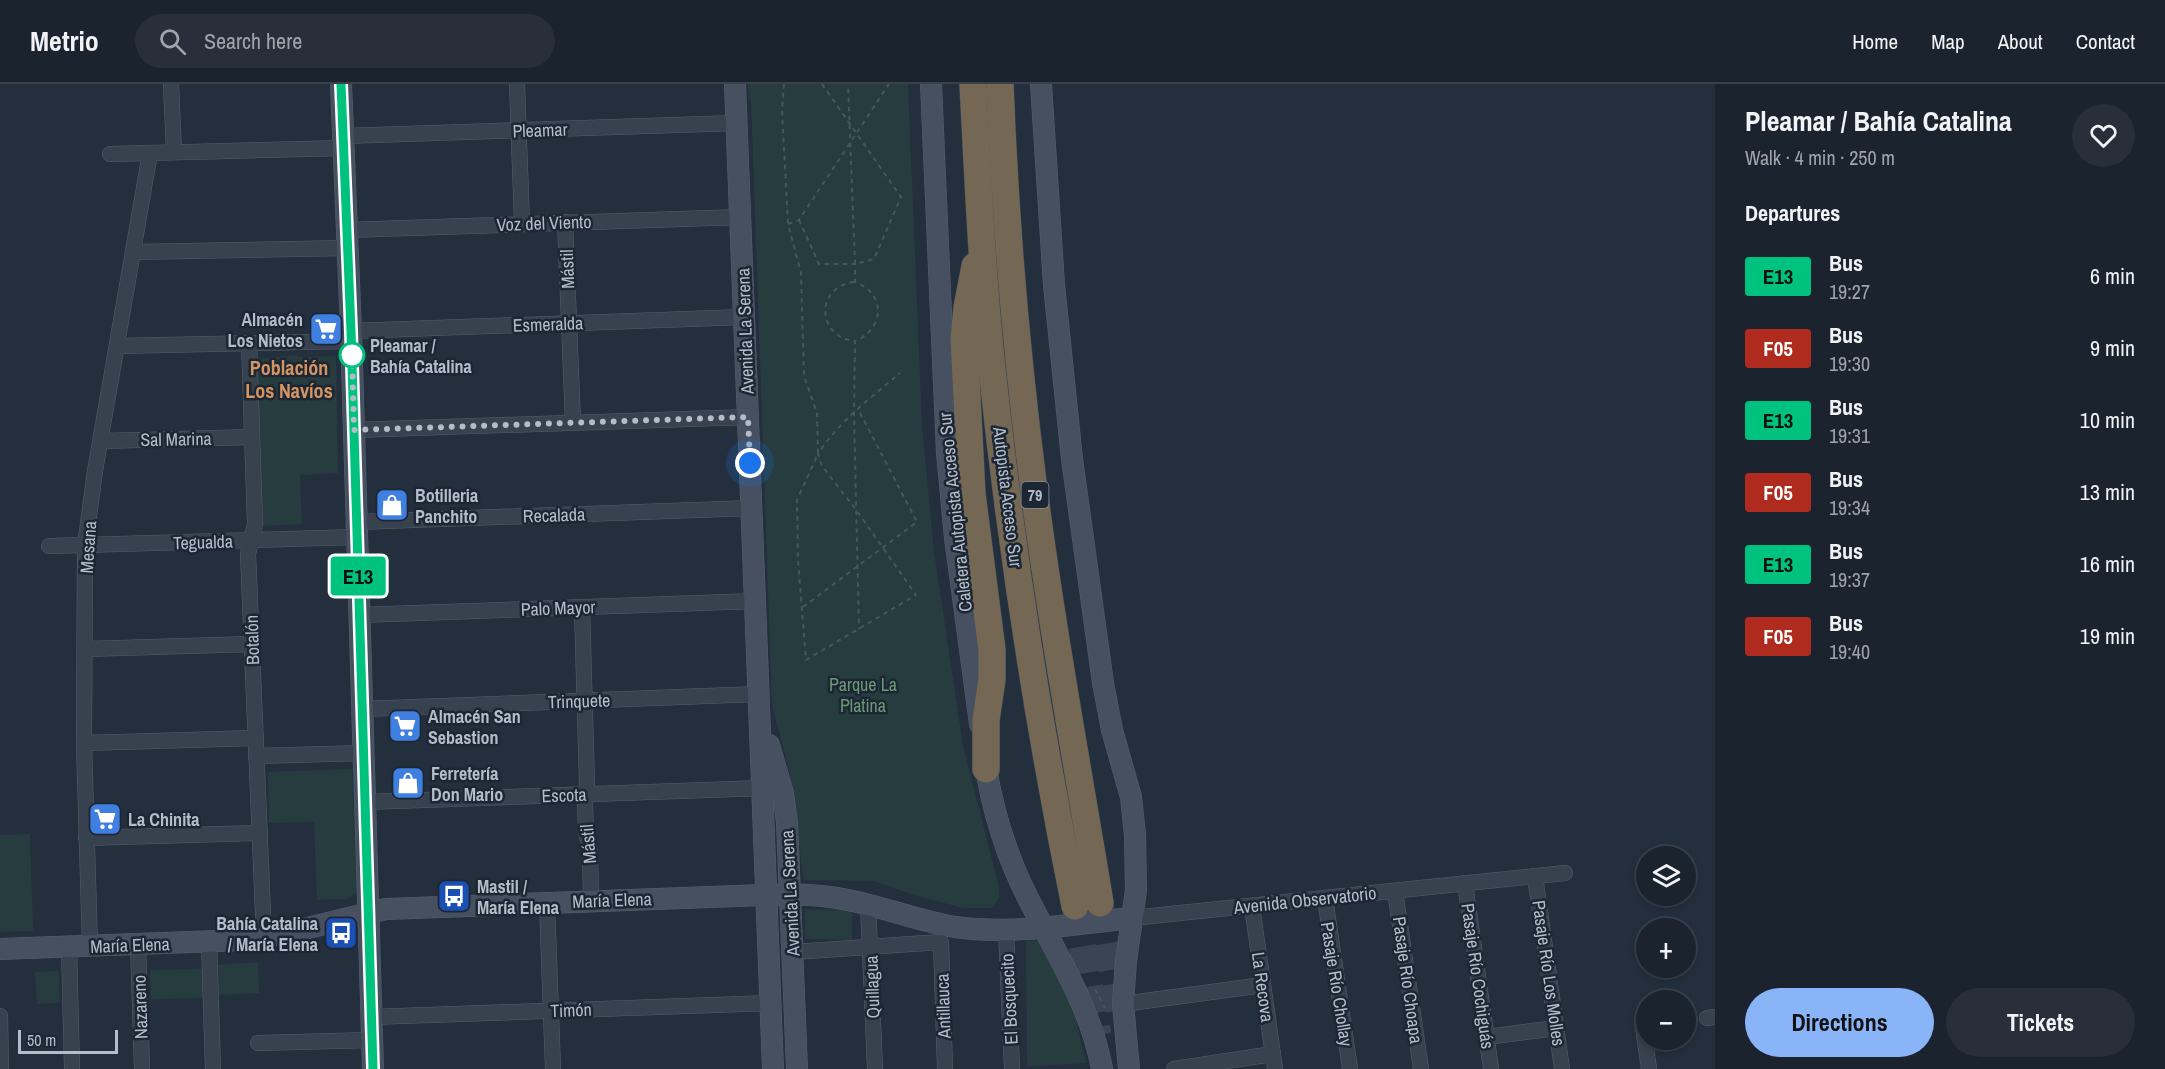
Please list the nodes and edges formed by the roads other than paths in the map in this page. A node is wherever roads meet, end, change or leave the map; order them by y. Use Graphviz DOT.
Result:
graph roads {
  1 [pos="171,84"];
  2 [pos="341,84"];
  3 [pos="516,84"];
  4 [pos="735,84"];
  5 [pos="931,84"];
  6 [pos="973,84"];
  7 [pos="1000,84"];
  8 [pos="1041,84"];
  9 [pos="737,123"];
  10 [pos="518,130"];
  11 [pos="344,142"];
  12 [pos="174,152"];
  13 [pos="150,153"];
  14 [pos="110,154"];
  15 [pos="741,217"];
  16 [pos="980,220"];
  17 [pos="565,222"];
  18 [pos="522,224"];
  19 [pos="348,239"];
  20 [pos="133,252"];
  21 [pos="744,317"];
  22 [pos="569,323"];
  23 [pos="351,336"];
  24 [pos="249,343"];
  25 [pos="117,346"];
  26 [pos="748,417"];
  27 [pos="573,423"];
  28 [pos="354,430"];
  29 [pos="252,437"];
  30 [pos="101,441"];
  31 [pos="752,508"];
  32 [pos="357,529"];
  33 [pos="251,540"];
  34 [pos="49,546"];
  35 [pos="85,546"];
  36 [pos="756,601"];
  37 [pos="582,607"];
  38 [pos="359,615"];
  39 [pos="252,644"];
  40 [pos="86,649"];
  41 [pos="759,694"];
  42 [pos="584,700"];
  43 [pos="362,709"];
  44 [pos="760,722"];
  45 [pos="256,738"];
  46 [pos="84,743"];
  47 [pos="363,753"];
  48 [pos="256,756"];
  49 [pos="986,768"];
  50 [pos="763,788"];
  51 [pos="586,794"];
  52 [pos="365,802"];
  53 [pos="260,833"];
  54 [pos="86,838"];
  55 [pos="1565,873"];
  56 [pos="1535,876"];
  57 [pos="1465,883"];
  58 [pos="1395,891"];
  59 [pos="791,894"];
  60 [pos="767,895"];
  61 [pos="1325,898"];
  62 [pos="591,901"];
  63 [pos="548,903"];
  64 [pos="868,904"];
  65 [pos="1252,906"];
  66 [pos="368,912"];
  67 [pos="1132,918"];
  68 [pos="1044,927"];
  69 [pos="1006,929"];
  70 [pos="264,937"];
  71 [pos="209,942"];
  72 [pos="138,945"];
  73 [pos="79,946"];
  74 [pos="871,946"];
  75 [pos="0,949"];
  76 [pos="793,952"];
  77 [pos="1263,985"];
  78 [pos="770,1003"];
  79 [pos="1124,1004"];
  80 [pos="551,1011"];
  81 [pos="0,1016"];
  82 [pos="371,1017"];
  83 [pos="1556,1028"];
  84 [pos="1487,1037"];
  85 [pos="372,1040"];
  86 [pos="258,1044"];
  87 [pos="1646,1050"];
  88 [pos="1274,1062"];
  89 [pos="1,1069"];
  90 [pos="72,1069"];
  91 [pos="142,1069"];
  92 [pos="213,1069"];
  93 [pos="373,1069"];
  94 [pos="553,1069"];
  95 [pos="773,1069"];
  96 [pos="797,1069"];
  97 [pos="875,1069"];
  98 [pos="945,1069"];
  99 [pos="1012,1069"];
  100 [pos="1102,1069"];
  101 [pos="1129,1069"];
  102 [pos="1174,1069"];
  103 [pos="1350,1069"];
  104 [pos="1421,1069"];
  105 [pos="1491,1069"];
  106 [pos="1562,1069"];
  107 [pos="1649,1069"];
  1 -- 12 [label="street"];
  2 -- 11 [label="street"];
  3 -- 10 [label="street"];
  4 -- 9 [label="street, Avenida La Serena"];
  5 -- 49 [label="street, Caletera Autopista Acceso Sur"];
  6 -- 16 [label="highway, Autopista Acceso Sur / 79"];
  7 -- 16 [label="highway, Autopista Acceso Sur / 79"];
  8 -- 67 [label="street"];
  9 -- 10 [label="street, Pleamar"];
  9 -- 15 [label="street, Avenida La Serena"];
  10 -- 11 [label="street, Pleamar"];
  10 -- 18 [label="street"];
  11 -- 12 [label="street, Pleamar"];
  11 -- 19 [label="street"];
  12 -- 13 [label="street, Pleamar"];
  13 -- 14 [label="street, Pleamar"];
  13 -- 20 [label="street, Mesana"];
  15 -- 17 [label="street, Voz del Viento"];
  15 -- 21 [label="street, Avenida La Serena"];
  16 -- 49 [label="highway"];
  17 -- 18 [label="street, Voz del Viento"];
  17 -- 22 [label="street, Mástil"];
  18 -- 19 [label="street, Voz del Viento"];
  19 -- 20 [label="street, Voz del Viento"];
  19 -- 23 [label="street"];
  20 -- 25 [label="street, Mesana"];
  21 -- 22 [label="street, Esmeralda"];
  21 -- 26 [label="street, Avenida La Serena"];
  22 -- 23 [label="street, Esmeralda"];
  22 -- 27 [label="street, Mástil"];
  23 -- 24 [label="street, Esmeralda"];
  23 -- 28 [label="street"];
  24 -- 25 [label="street, Esmeralda"];
  24 -- 29 [label="street, Botalón"];
  25 -- 30 [label="street, Mesana"];
  26 -- 27 [label="street"];
  26 -- 31 [label="street, Avenida La Serena"];
  27 -- 28 [label="street"];
  28 -- 32 [label="street"];
  29 -- 30 [label="street, Sal Marina"];
  29 -- 33 [label="street, Botalón"];
  30 -- 35 [label="street, Mesana"];
  31 -- 32 [label="street, Recalada"];
  31 -- 36 [label="street, Avenida La Serena"];
  32 -- 33 [label="street, Tegualda"];
  32 -- 38 [label="street"];
  33 -- 35 [label="street, Tegualda"];
  33 -- 39 [label="street, Botalón"];
  34 -- 35 [label="street, Tegualda"];
  35 -- 40 [label="street, Mesana"];
  36 -- 37 [label="street, Palo Mayor"];
  36 -- 41 [label="street, Avenida La Serena"];
  37 -- 38 [label="street, Palo Mayor"];
  37 -- 42 [label="street, Mástil"];
  38 -- 43 [label="street"];
  39 -- 40 [label="street"];
  39 -- 45 [label="street, Botalón"];
  40 -- 46 [label="street, Mesana"];
  41 -- 42 [label="street, Trinquete"];
  41 -- 44 [label="street, Avenida La Serena"];
  42 -- 43 [label="street, Trinquete"];
  42 -- 51 [label="street, Mástil"];
  43 -- 47 [label="street"];
  44 -- 50 [label="street, Avenida La Serena"];
  44 -- 59 [label="street, Avenida La Serena"];
  45 -- 46 [label="street"];
  45 -- 48 [label="street, Botalón"];
  46 -- 54 [label="street, Mesana"];
  47 -- 48 [label="street"];
  47 -- 52 [label="street"];
  48 -- 53 [label="street, Botalón"];
  49 -- 68 [label="street, Caletera Autopista Acceso Sur"];
  50 -- 51 [label="street, Escota"];
  50 -- 60 [label="street, Avenida La Serena"];
  51 -- 52 [label="street, Escota"];
  51 -- 62 [label="street, Mástil"];
  52 -- 66 [label="street"];
  53 -- 54 [label="street"];
  53 -- 70 [label="street, Botalón"];
  54 -- 73 [label="street, Mesana"];
  55 -- 56 [label="street, Avenida Observatorio"];
  56 -- 57 [label="street, Avenida Observatorio"];
  56 -- 83 [label="street, Pasaje Río Los Molles"];
  57 -- 58 [label="street, Avenida Observatorio"];
  57 -- 84 [label="street, Pasaje Río Cochiguás"];
  58 -- 61 [label="street, Avenida Observatorio"];
  58 -- 104 [label="street, Pasaje Río Choapa"];
  59 -- 60 [label="street, María Elena"];
  59 -- 64 [label="street, María Elena"];
  59 -- 76 [label="street, Avenida La Serena"];
  60 -- 62 [label="street, María Elena"];
  60 -- 78 [label="street, Avenida La Serena"];
  61 -- 65 [label="street, Avenida Observatorio"];
  61 -- 103 [label="street, Pasaje Río Chollay"];
  62 -- 63 [label="street, María Elena"];
  63 -- 66 [label="street, María Elena"];
  63 -- 80 [label="street"];
  64 -- 69 [label="street, María Elena"];
  64 -- 74 [label="street, Quillagua"];
  65 -- 67 [label="street, Avenida Observatorio"];
  65 -- 77 [label="street, La Recova"];
  66 -- 70 [label="street, María Elena"];
  66 -- 82 [label="street"];
  67 -- 68 [label="street, Avenida Observatorio"];
  67 -- 79 [label="street"];
  68 -- 69 [label="street, María Elena"];
  68 -- 100 [label="street"];
  69 -- 99 [label="street, El Bosquecito"];
  70 -- 71 [label="street, María Elena"];
  71 -- 72 [label="street, María Elena"];
  71 -- 92 [label="street"];
  72 -- 73 [label="street, María Elena"];
  72 -- 91 [label="street, Nazareno"];
  73 -- 75 [label="street, María Elena"];
  73 -- 90 [label="street, Mesana"];
  74 -- 76 [label="street"];
  74 -- 97 [label="street, Quillagua"];
  74 -- 98 [label="street, Antillauca"];
  76 -- 96 [label="street, Avenida La Serena"];
  77 -- 79 [label="street"];
  77 -- 88 [label="street, La Recova"];
  78 -- 80 [label="street, Timón"];
  78 -- 95 [label="street, Avenida La Serena"];
  79 -- 101 [label="street"];
  80 -- 82 [label="street, Timón"];
  80 -- 94 [label="street"];
  81 -- 89 [label="street"];
  82 -- 85 [label="street"];
  83 -- 84 [label="street"];
  83 -- 106 [label="street, Pasaje Río Los Molles"];
  84 -- 105 [label="street, Pasaje Río Cochiguás"];
  85 -- 86 [label="street"];
  85 -- 93 [label="street"];
  87 -- 107 [label="street"];
  88 -- 102 [label="street"];
}
